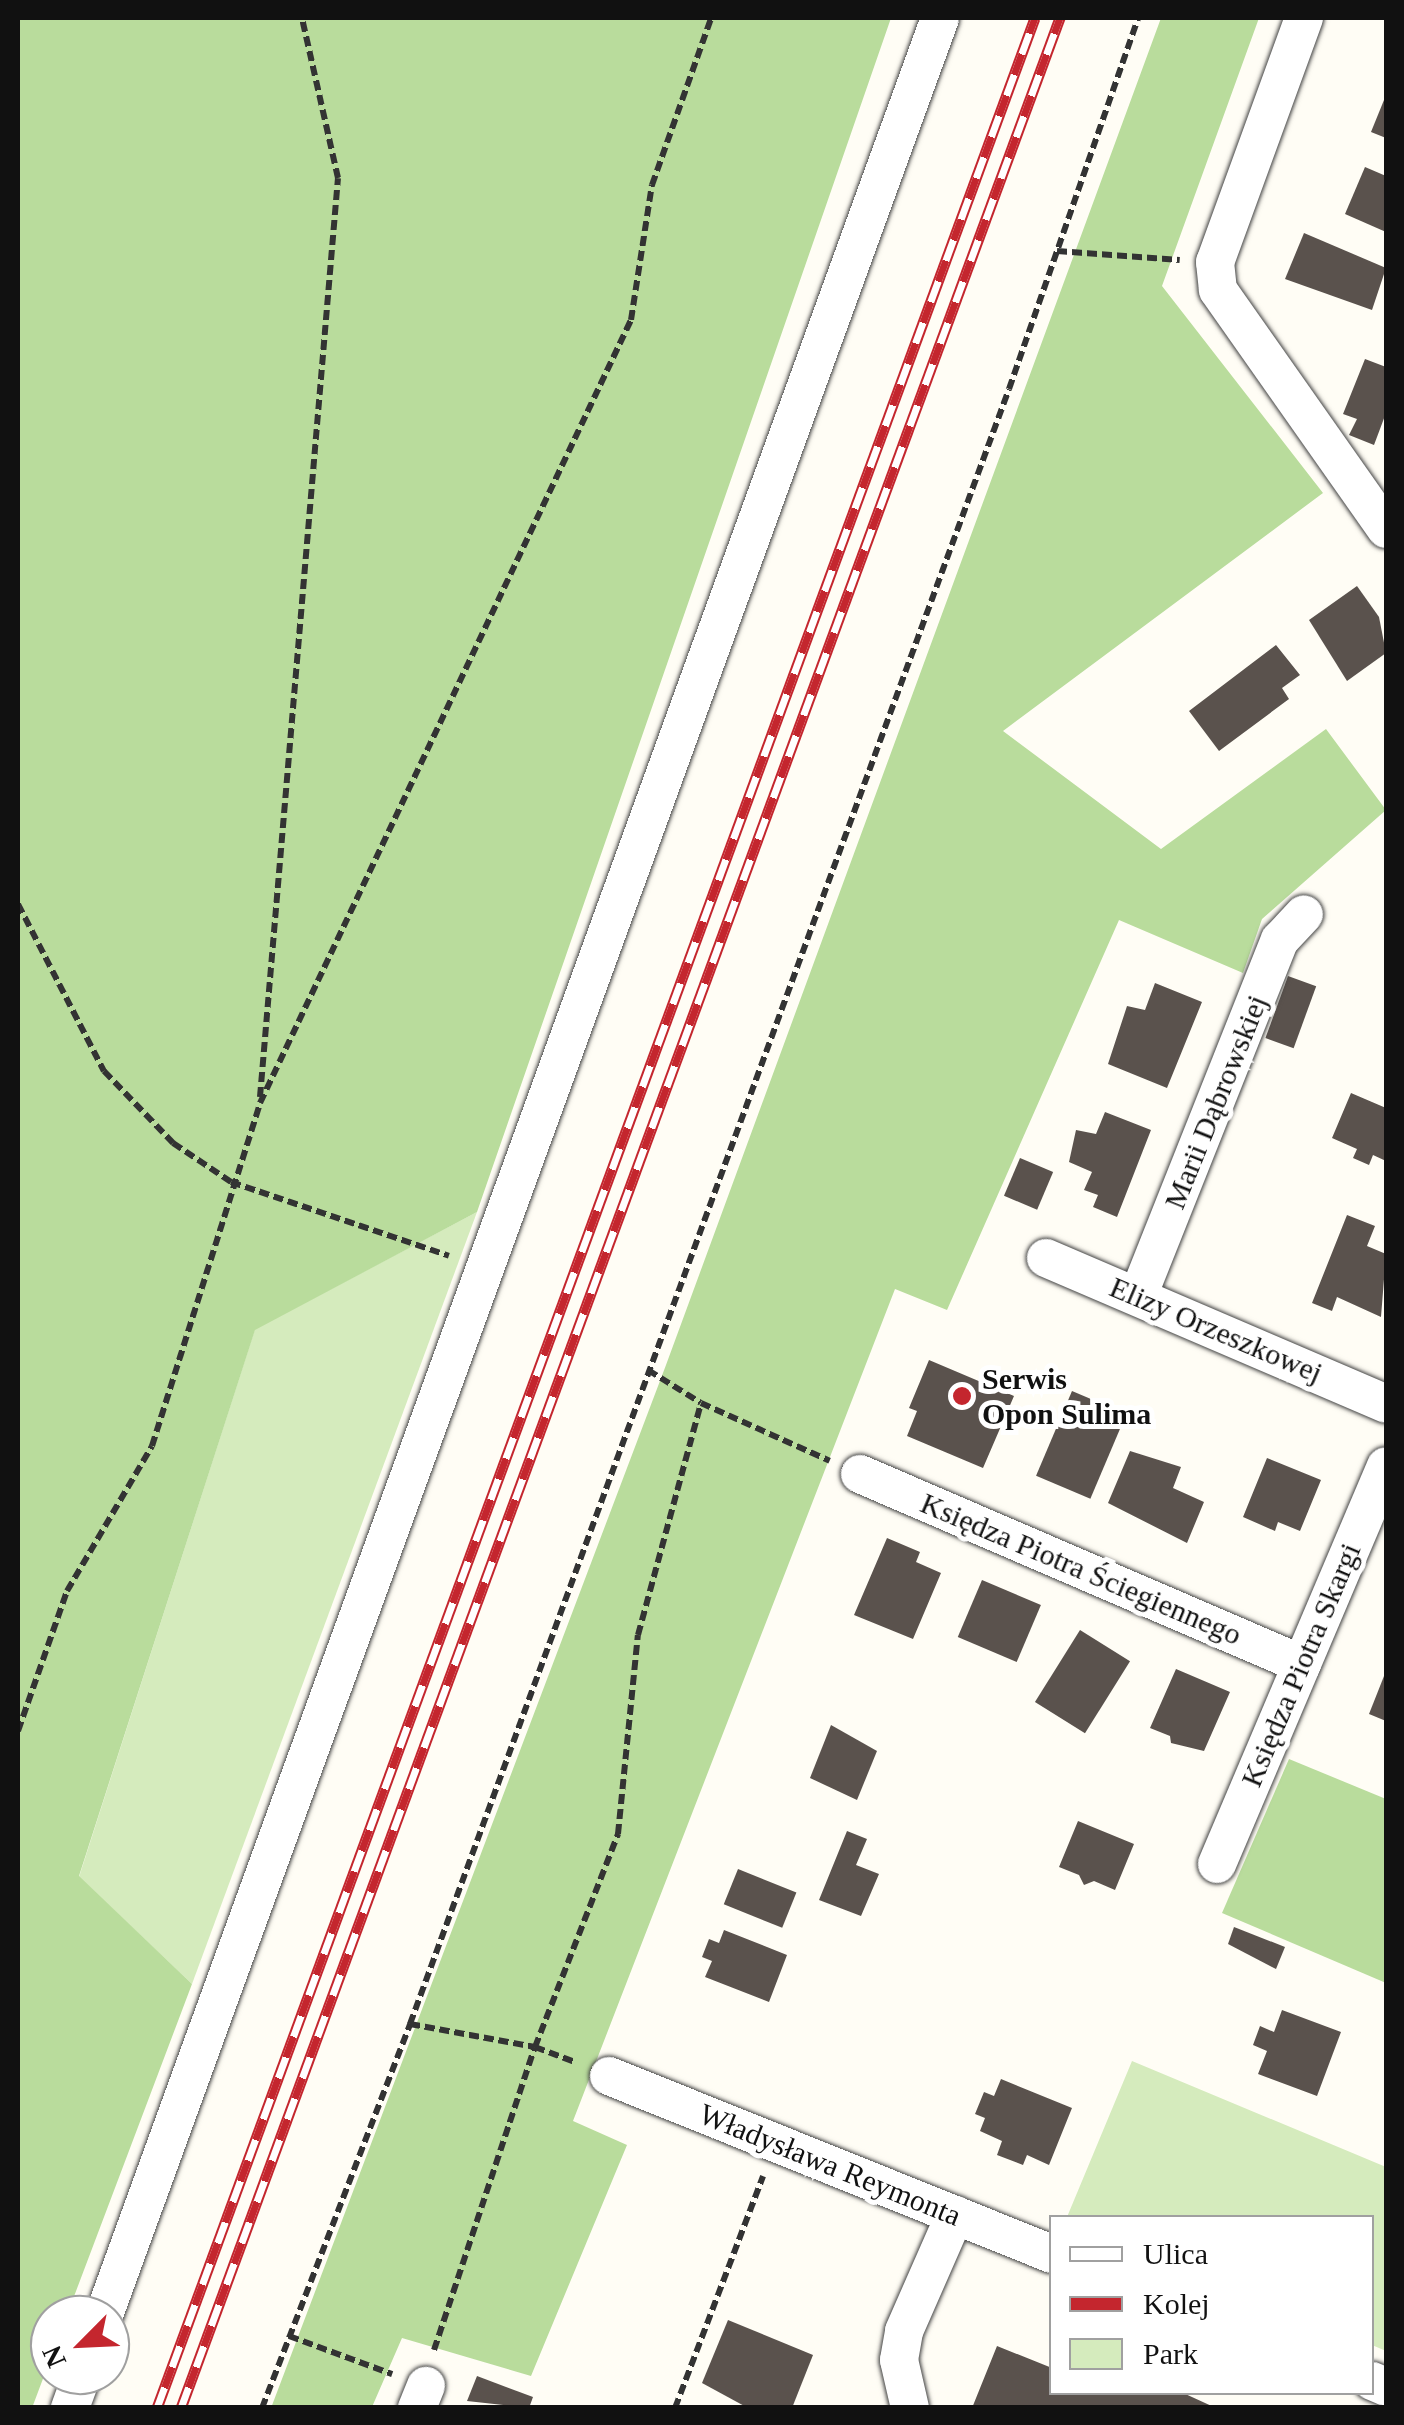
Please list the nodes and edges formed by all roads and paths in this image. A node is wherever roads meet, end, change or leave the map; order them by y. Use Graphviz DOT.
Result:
graph roads {
  1 [pos="302,18"];
  2 [pos="711,18"];
  3 [pos="940,18"];
  4 [pos="1138,18"];
  5 [pos="1304,18"];
  6 [pos="1056,252"];
  7 [pos="1215,262"];
  8 [pos="1386,529"];
  9 [pos="18,904"];
  10 [pos="1304,914"];
  11 [pos="260,1103"];
  12 [pos="231,1182"];
  13 [pos="1046,1258"];
  14 [pos="485,1268"];
  15 [pos="1138,1296"];
  16 [pos="648,1370"];
  17 [pos="701,1404"];
  18 [pos="1386,1404"];
  19 [pos="1386,1466"];
  20 [pos="860,1474"];
  21 [pos="1302,1664"];
  22 [pos="18,1730"];
  23 [pos="1216,1864"];
  24 [pos="410,2024"];
  25 [pos="534,2046"];
  26 [pos="609,2076"];
  27 [pos="776,2144"];
  28 [pos="955,2216"];
  29 [pos="1049,2253"];
  30 [pos="111,2295"];
  31 [pos="290,2336"];
  32 [pos="422,2397"];
  33 [pos="262,2408"];
  34 [pos="675,2408"];
  35 [pos="910,2408"];
  1 -- 11 [label="path"];
  2 -- 11 [label="path"];
  3 -- 14 [label="street"];
  4 -- 6 [label="path"];
  5 -- 7 [label="street"];
  6 -- 7 [label="path"];
  6 -- 16 [label="path"];
  7 -- 8 [label="street"];
  9 -- 12 [label="path"];
  10 -- 15 [label="street, Marii Dąbrowskiej"];
  11 -- 12 [label="path"];
  12 -- 14 [label="path"];
  12 -- 22 [label="path"];
  13 -- 15 [label="street, Elizy Orzeszkowej"];
  14 -- 30 [label="street"];
  15 -- 18 [label="street, Elizy Orzeszkowej"];
  16 -- 17 [label="path"];
  16 -- 24 [label="path"];
  17 -- 20 [label="path"];
  17 -- 25 [label="path"];
  19 -- 21 [label="street, Księdza Piotra Skargi"];
  20 -- 21 [label="street, Księdza Piotra Ściegiennego"];
  21 -- 23 [label="street, Księdza Piotra Skargi"];
  24 -- 25 [label="path"];
  24 -- 31 [label="path"];
  25 -- 32 [label="path"];
  26 -- 27 [label="street, Władysława Reymonta"];
  27 -- 28 [label="street, Władysława Reymonta"];
  27 -- 34 [label="path"];
  28 -- 29 [label="street, Władysława Reymonta"];
  28 -- 35 [label="street"];
  31 -- 32 [label="path"];
  31 -- 33 [label="path"];
}
